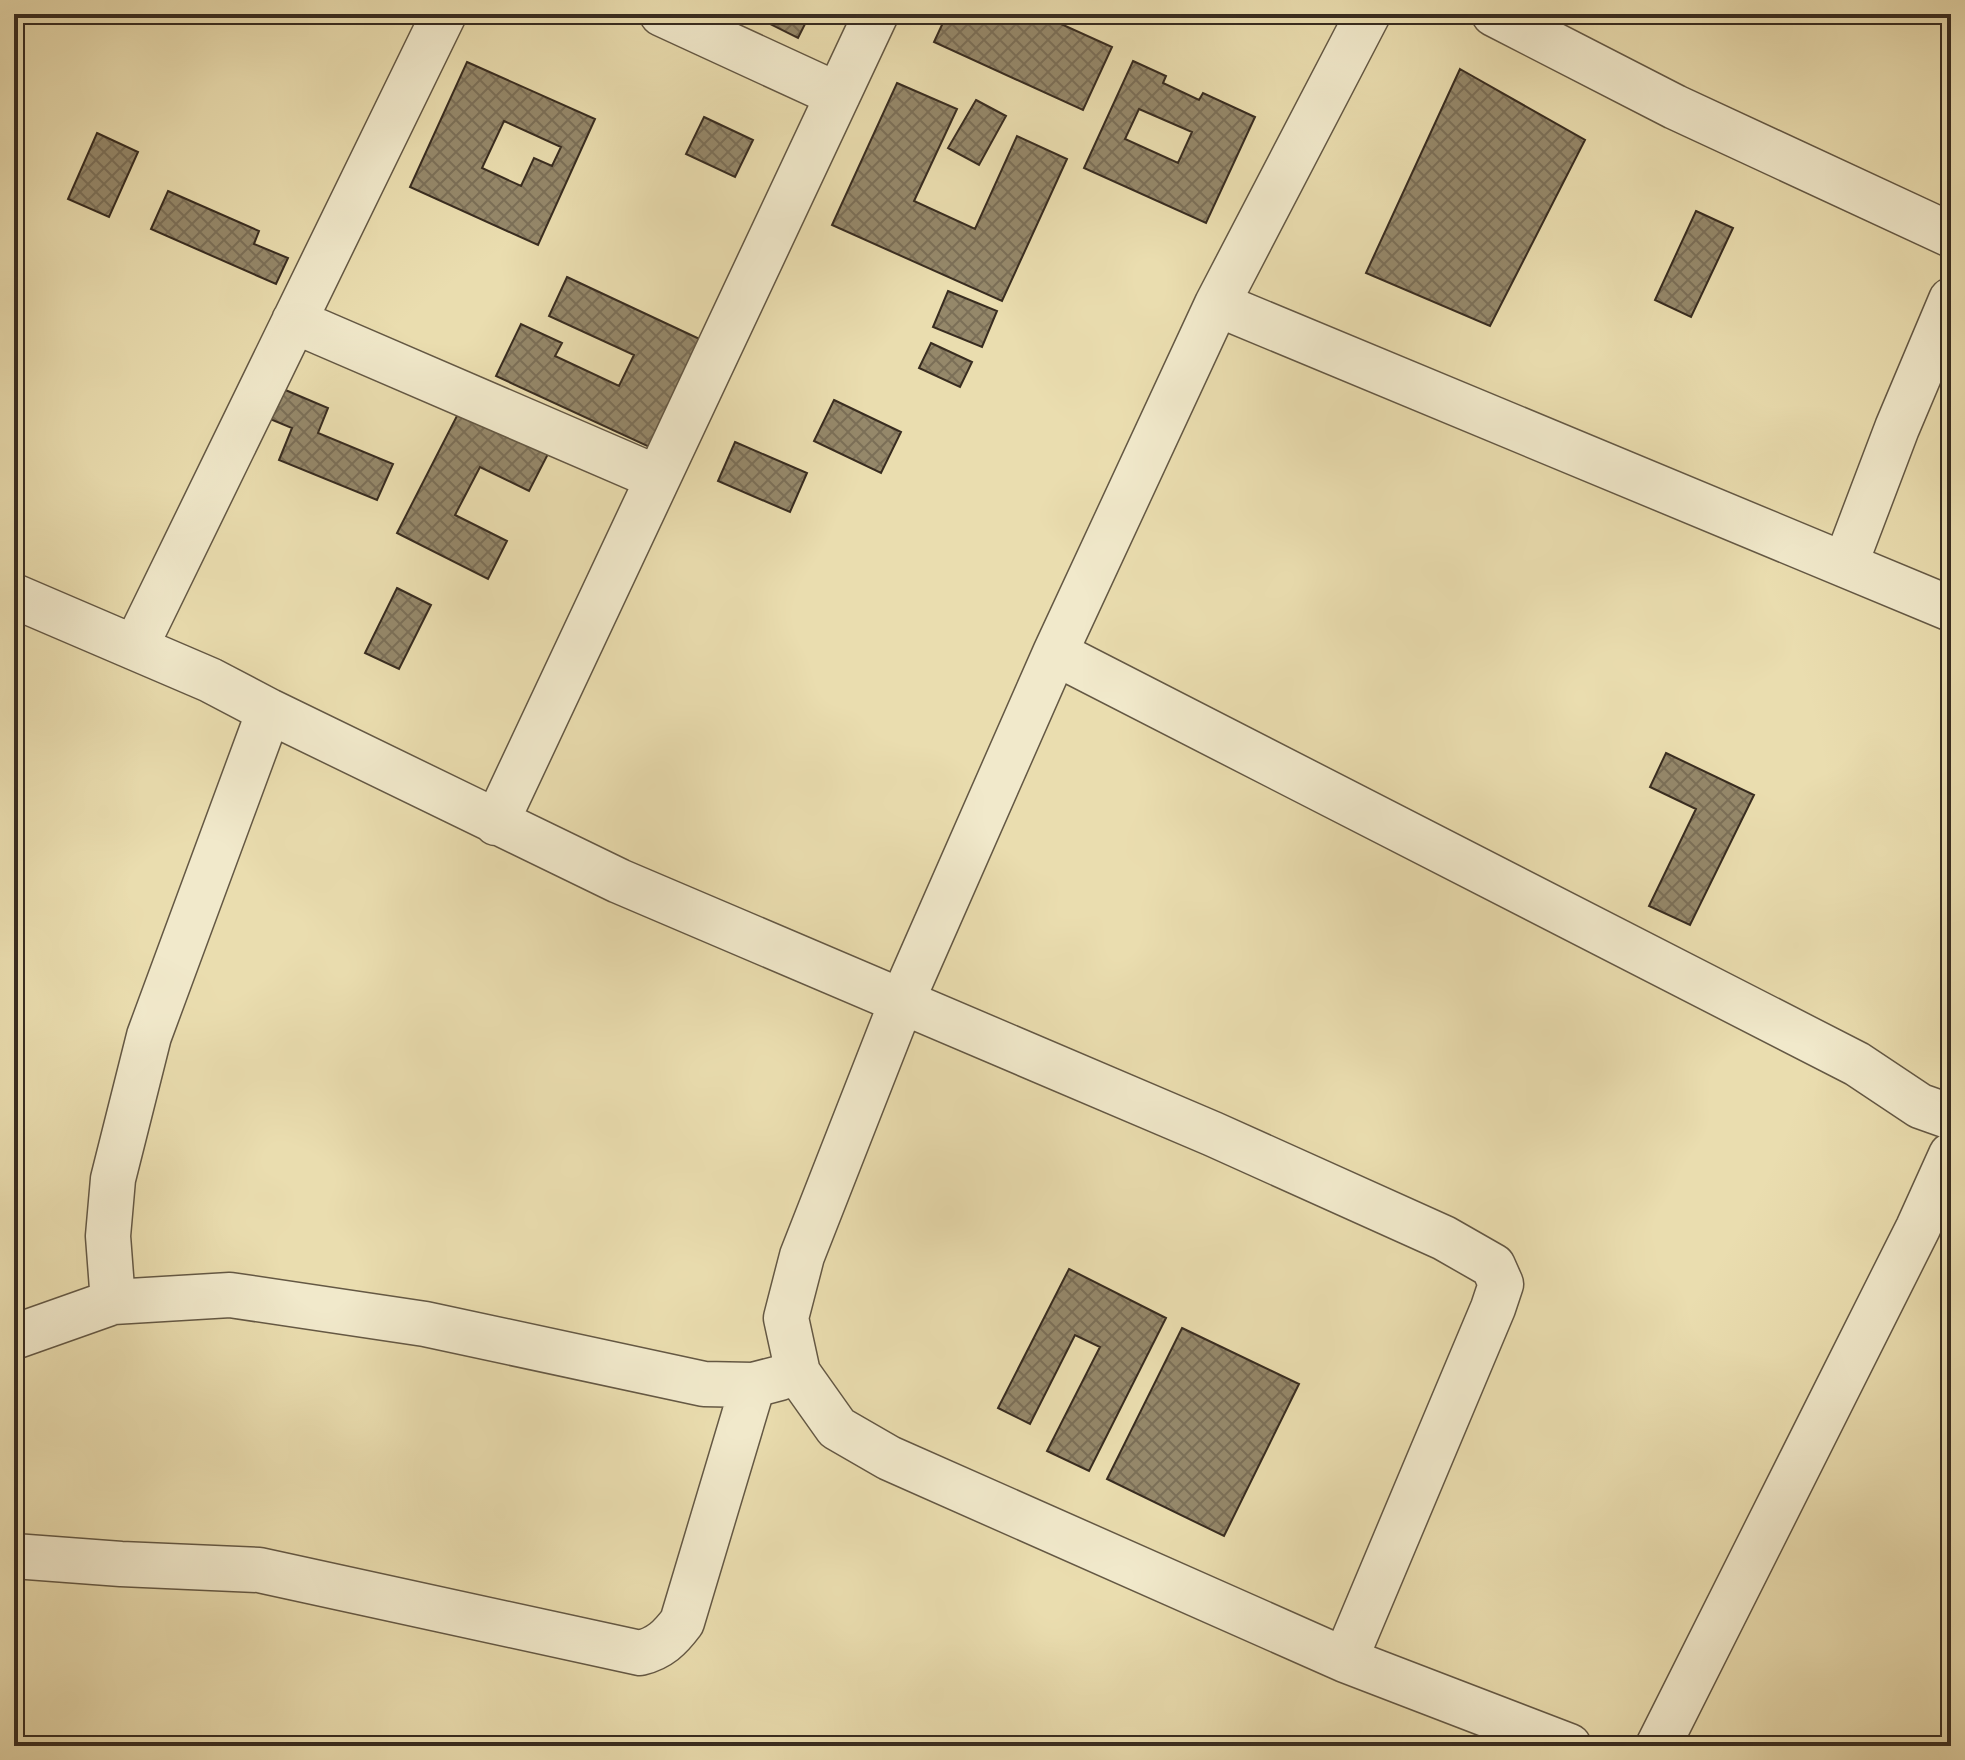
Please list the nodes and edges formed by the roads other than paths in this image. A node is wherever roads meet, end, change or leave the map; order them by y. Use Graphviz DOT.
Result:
graph roads {
  1 [pos="444,14"];
  2 [pos="662,14"];
  3 [pos="876,14"];
  4 [pos="1368,14"];
  5 [pos="1494,14"];
  6 [pos="838,95"];
  7 [pos="1951,235"];
  8 [pos="1951,300"];
  9 [pos="1217,304"];
  10 [pos="294,321"];
  11 [pos="658,478"];
  12 [pos="1845,565"];
  13 [pos="14,596"];
  14 [pos="1951,609"];
  15 [pos="135,648"];
  16 [pos="1055,653"];
  17 [pos="269,711"];
  18 [pos="496,823"];
  19 [pos="902,1001"];
  20 [pos="1951,1117"];
  21 [pos="1951,1155"];
  22 [pos="113,1302"];
  23 [pos="14,1337"];
  24 [pos="798,1373"];
  25 [pos="753,1385"];
  26 [pos="15,1549"];
  27 [pos="1345,1660"];
  28 [pos="1569,1746"];
  29 [pos="1658,1746"];
  1 -- 10 [label="street"];
  2 -- 6 [label="street"];
  3 -- 6 [label="street"];
  4 -- 9 [label="street"];
  5 -- 7 [label="street"];
  6 -- 11 [label="street"];
  8 -- 12 [label="street"];
  9 -- 12 [label="street"];
  9 -- 16 [label="street"];
  10 -- 11 [label="street"];
  10 -- 15 [label="street"];
  11 -- 18 [label="street"];
  12 -- 14 [label="street"];
  13 -- 15 [label="street"];
  15 -- 17 [label="street"];
  16 -- 19 [label="street"];
  16 -- 20 [label="street"];
  17 -- 18 [label="street"];
  17 -- 22 [label="street"];
  18 -- 19 [label="street"];
  19 -- 24 [label="street"];
  19 -- 27 [label="street"];
  21 -- 29 [label="street"];
  22 -- 23 [label="street"];
  22 -- 25 [label="street"];
  24 -- 25 [label="street"];
  24 -- 27 [label="street"];
  25 -- 26 [label="street"];
  27 -- 28 [label="street"];
}
